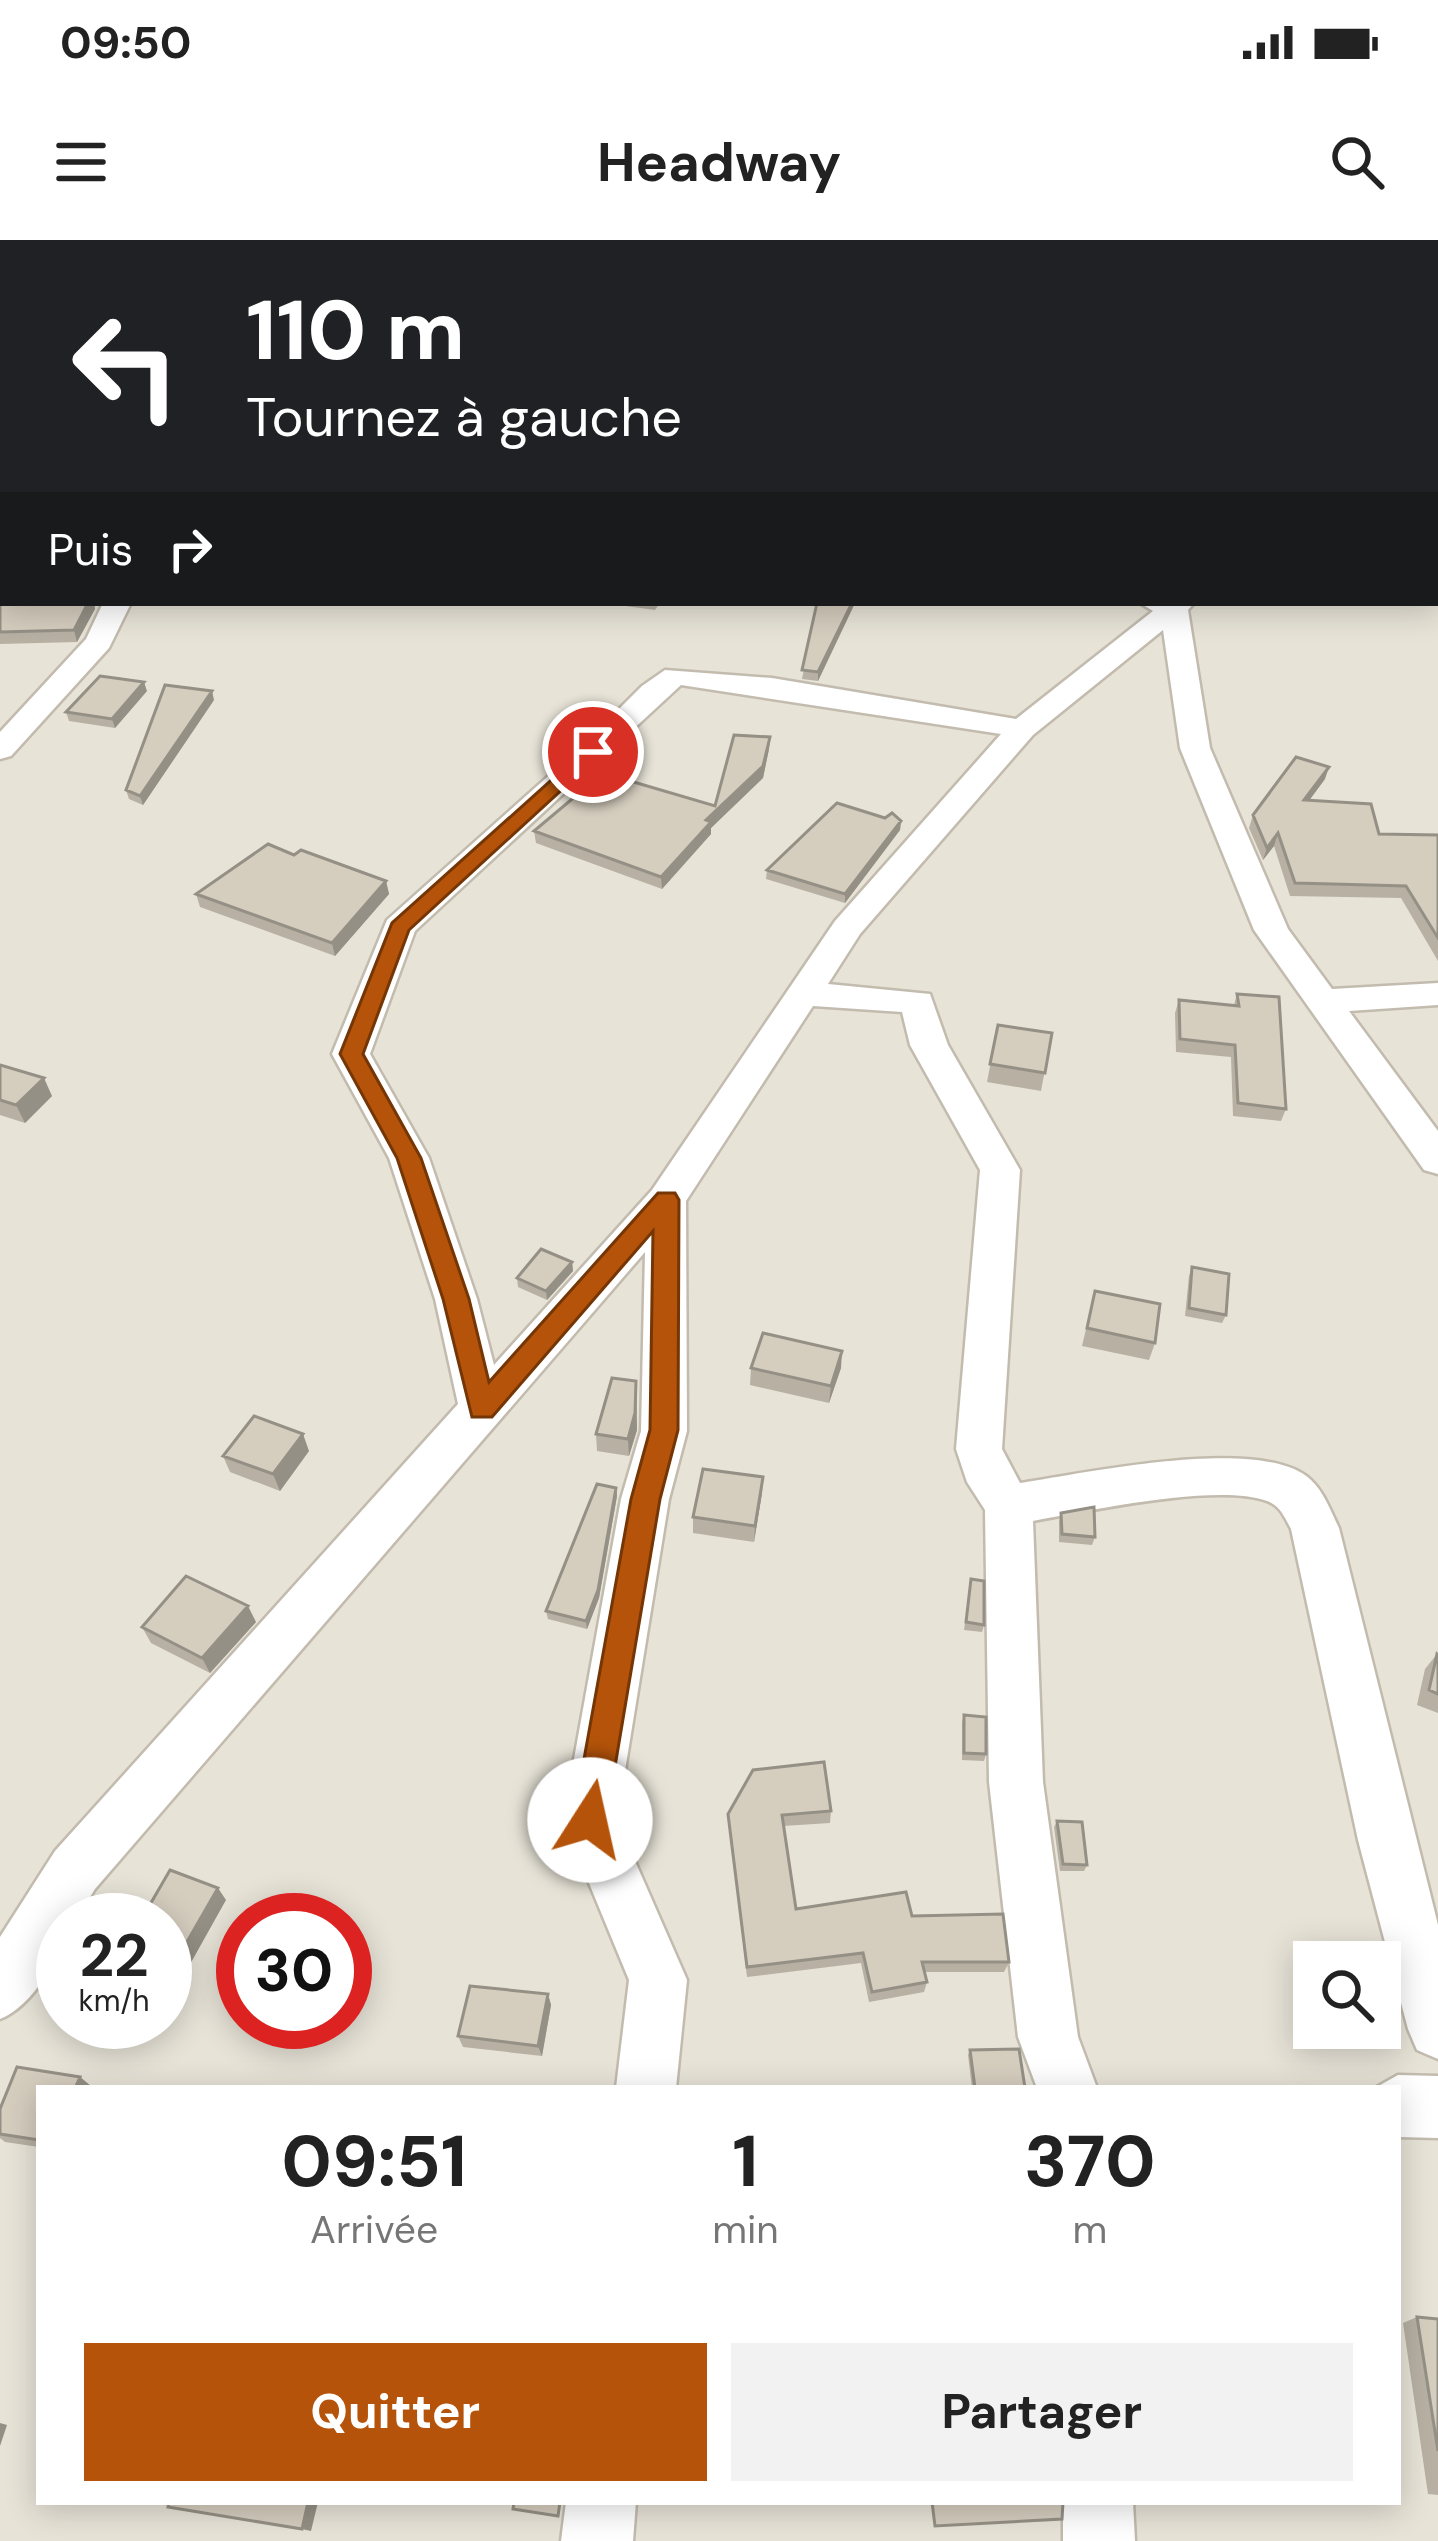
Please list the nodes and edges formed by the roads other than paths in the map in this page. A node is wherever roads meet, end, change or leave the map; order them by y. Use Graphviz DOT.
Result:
graph roads {
  1 [pos="116,606"];
  2 [pos="1168,606"];
  3 [pos="1169,606"];
  4 [pos="1022,729"];
  5 [pos="0,750"];
  6 [pos="803,994"];
  7 [pos="1438,994"];
  8 [pos="1323,1001"];
  9 [pos="1438,1160"];
  10 [pos="666,1200"];
  11 [pos="482,1409"];
  12 [pos="1009,1504"];
  13 [pos="0,1990"];
  14 [pos="1438,2029"];
  15 [pos="646,2085"];
  16 [pos="1065,2085"];
  17 [pos="1401,2106"];
  18 [pos="1438,2107"];
  19 [pos="601,2505"];
  20 [pos="1098,2505"];
  21 [pos="597,2541"];
  22 [pos="1099,2541"];
  1 -- 5 [label="street"];
  2 -- 4 [label="street"];
  3 -- 8 [label="street"];
  4 -- 6 [label="street"];
  4 -- 11 [label="street"];
  6 -- 10 [label="street"];
  6 -- 12 [label="street"];
  7 -- 8 [label="street"];
  8 -- 9 [label="street"];
  10 -- 11 [label="street"];
  10 -- 15 [label="street"];
  11 -- 13 [label="street"];
  12 -- 14 [label="street"];
  12 -- 16 [label="street"];
  17 -- 18 [label="street"];
  19 -- 21 [label="street"];
  20 -- 22 [label="street"];
}
